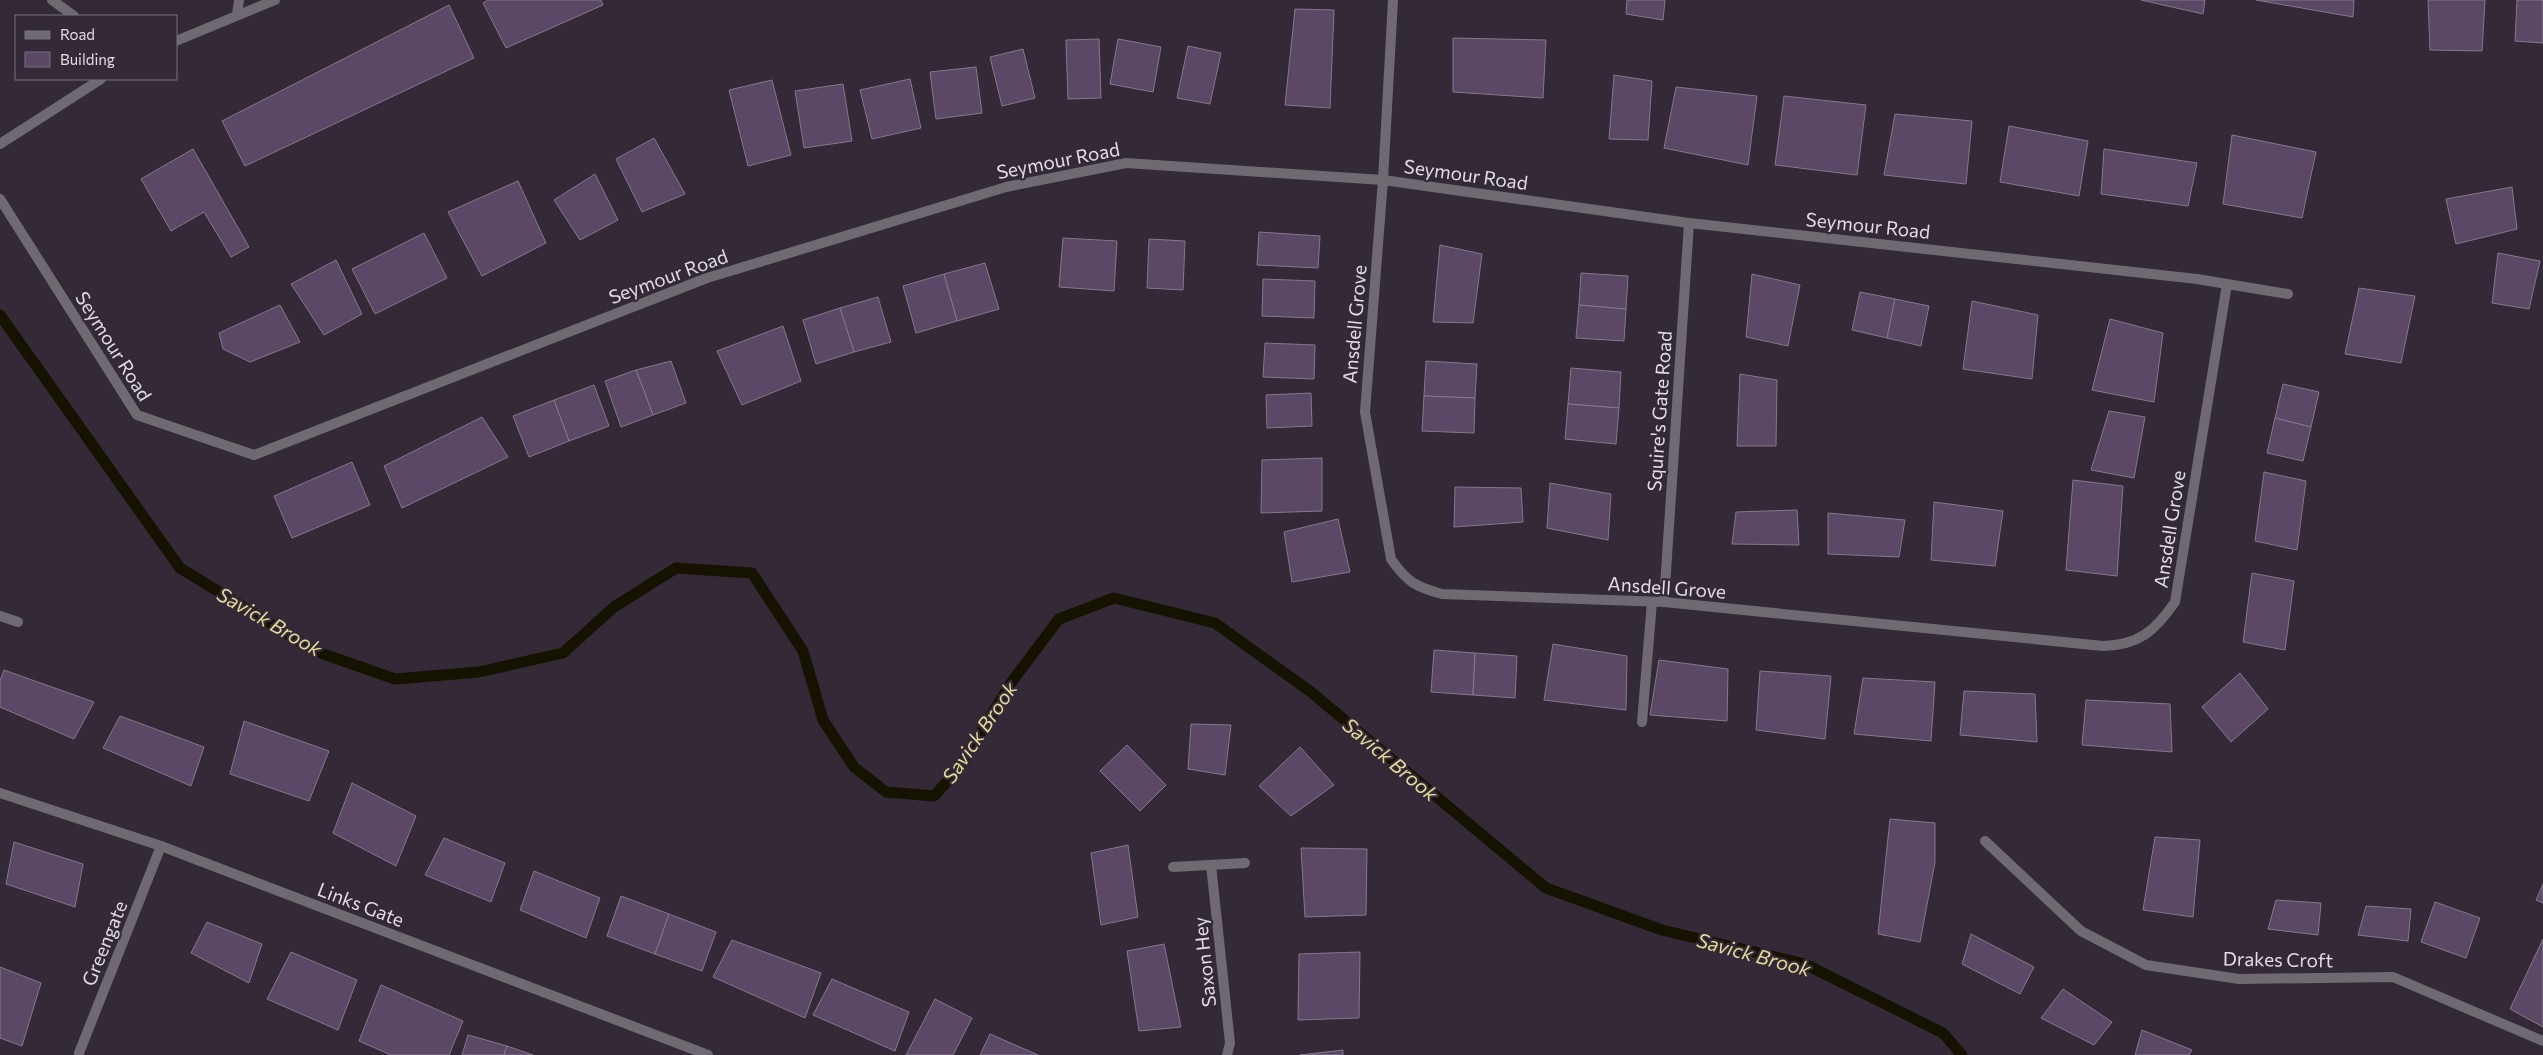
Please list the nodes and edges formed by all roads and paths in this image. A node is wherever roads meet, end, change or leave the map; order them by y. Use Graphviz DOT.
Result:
graph roads {
  1 [pos="52,0"];
  2 [pos="239,0"];
  3 [pos="275,0"];
  4 [pos="1393,0"];
  5 [pos="73,15"];
  6 [pos="236,15"];
  7 [pos="178,40"];
  8 [pos="99,80"];
  9 [pos="0,144"];
  10 [pos="1383,180"];
  11 [pos="0,199"];
  12 [pos="1689,223"];
  13 [pos="2227,284"];
  14 [pos="2288,294"];
  15 [pos="1652,602"];
  16 [pos="1664,602"];
  17 [pos="0,616"];
  18 [pos="18,622"];
  19 [pos="1642,722"];
  20 [pos="0,792"];
  21 [pos="1985,841"];
  22 [pos="161,846"];
  23 [pos="1245,863"];
  24 [pos="1211,865"];
  25 [pos="1173,867"];
  26 [pos="2543,1041"];
  27 [pos="79,1053"];
  28 [pos="708,1055"];
  29 [pos="1227,1055"];
  1 -- 5 [label="street"];
  2 -- 6 [label="street"];
  3 -- 6 [label="street"];
  4 -- 10 [label="street, Ansdell Grove"];
  6 -- 7 [label="street"];
  8 -- 9 [label="street"];
  10 -- 11 [label="street, Seymour Road"];
  10 -- 12 [label="street, Seymour Road"];
  10 -- 15 [label="street, Ansdell Grove"];
  12 -- 13 [label="street, Seymour Road"];
  12 -- 16 [label="street, Squire's Gate Road"];
  13 -- 14 [label="street, Seymour Road"];
  13 -- 16 [label="street, Ansdell Grove"];
  15 -- 16 [label="street, Ansdell Grove"];
  15 -- 19 [label="street"];
  17 -- 18 [label="street"];
  20 -- 22 [label="street, Links Gate"];
  21 -- 26 [label="street, Drakes Croft"];
  22 -- 27 [label="street, Greengate"];
  22 -- 28 [label="street, Links Gate"];
  23 -- 24 [label="street"];
  24 -- 25 [label="street"];
  24 -- 29 [label="street, Saxon Hey"];
}
